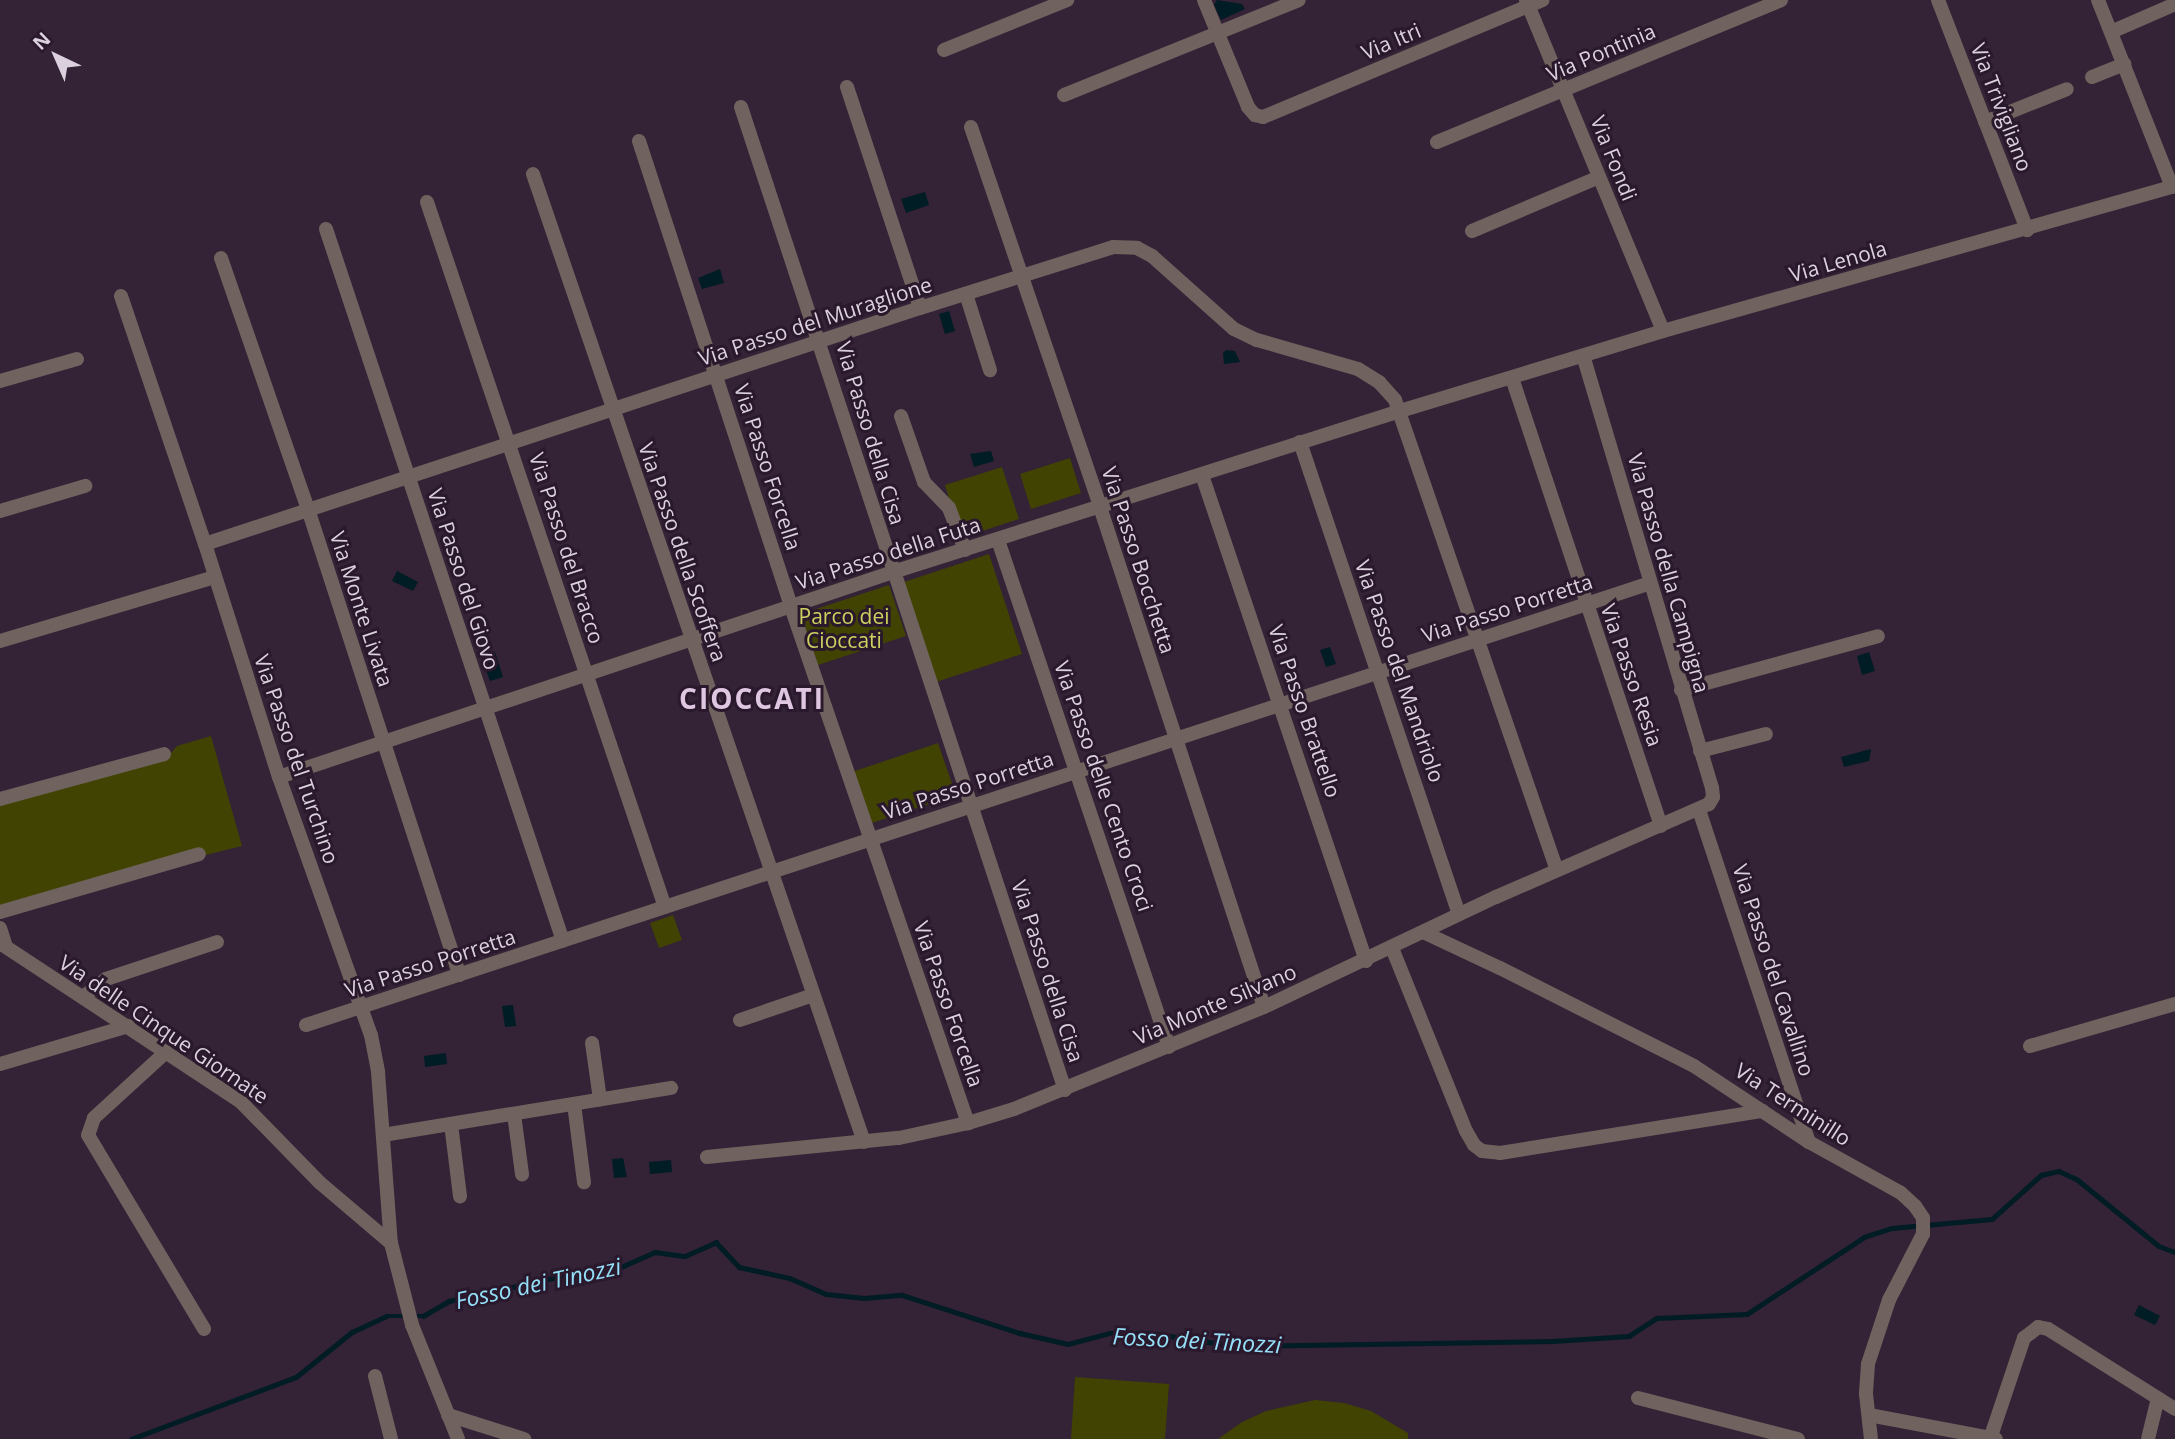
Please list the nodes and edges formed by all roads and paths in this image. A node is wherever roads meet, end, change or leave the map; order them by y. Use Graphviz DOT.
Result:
graph roads {
  1 [pos="1067,0"];
  2 [pos="1204,0"];
  3 [pos="1299,0"];
  4 [pos="1543,0"];
  5 [pos="1781,0"];
  6 [pos="1938,0"];
  7 [pos="2098,0"];
  8 [pos="1527,3"];
  9 [pos="2175,5"];
  10 [pos="2111,32"];
  11 [pos="1217,33"];
  12 [pos="944,50"];
  13 [pos="2124,64"];
  14 [pos="2091,77"];
  15 [pos="848,87"];
  16 [pos="2067,89"];
  17 [pos="1563,90"];
  18 [pos="1064,95"];
  19 [pos="741,107"];
  20 [pos="1985,122"];
  21 [pos="971,127"];
  22 [pos="639,141"];
  23 [pos="1437,142"];
  24 [pos="533,174"];
  25 [pos="1599,177"];
  26 [pos="2173,186"];
  27 [pos="427,202"];
  28 [pos="326,229"];
  29 [pos="2027,230"];
  30 [pos="1472,231"];
  31 [pos="221,258"];
  32 [pos="1021,276"];
  33 [pos="966,293"];
  34 [pos="121,296"];
  35 [pos="920,308"];
  36 [pos="1663,331"];
  37 [pos="820,341"];
  38 [pos="1583,356"];
  39 [pos="78,359"];
  40 [pos="990,370"];
  41 [pos="717,375"];
  42 [pos="1512,378"];
  43 [pos="0,381"];
  44 [pos="612,409"];
  45 [pos="1400,411"];
  46 [pos="901,416"];
  47 [pos="510,442"];
  48 [pos="1300,442"];
  49 [pos="408,475"];
  50 [pos="1202,475"];
  51 [pos="85,486"];
  52 [pos="1100,507"];
  53 [pos="307,509"];
  54 [pos="0,511"];
  55 [pos="998,540"];
  56 [pos="205,544"];
  57 [pos="965,550"];
  58 [pos="893,572"];
  59 [pos="215,577"];
  60 [pos="1644,585"];
  61 [pos="1586,605"];
  62 [pos="791,607"];
  63 [pos="1878,636"];
  64 [pos="1478,639"];
  65 [pos="0,641"];
  66 [pos="691,641"];
  67 [pos="1378,673"];
  68 [pos="587,675"];
  69 [pos="1681,690"];
  70 [pos="1281,705"];
  71 [pos="485,709"];
  72 [pos="1766,734"];
  73 [pos="1174,740"];
  74 [pos="383,742"];
  75 [pos="1700,751"];
  76 [pos="164,754"];
  77 [pos="1076,771"];
  78 [pos="279,777"];
  79 [pos="0,799"];
  80 [pos="1712,801"];
  81 [pos="971,806"];
  82 [pos="1699,810"];
  83 [pos="1661,827"];
  84 [pos="870,840"];
  85 [pos="199,855"];
  86 [pos="1557,870"];
  87 [pos="770,873"];
  88 [pos="666,907"];
  89 [pos="0,912"];
  90 [pos="1459,914"];
  91 [pos="0,928"];
  92 [pos="1423,932"];
  93 [pos="563,941"];
  94 [pos="217,942"];
  95 [pos="3,945"];
  96 [pos="1392,948"];
  97 [pos="1366,961"];
  98 [pos="459,975"];
  99 [pos="813,995"];
  100 [pos="83,997"];
  101 [pos="2175,1004"];
  102 [pos="362,1007"];
  103 [pos="1264,1007"];
  104 [pos="740,1020"];
  105 [pos="306,1025"];
  106 [pos="128,1026"];
  107 [pos="592,1043"];
  108 [pos="2030,1046"];
  109 [pos="1169,1047"];
  110 [pos="166,1052"];
  111 [pos="0,1064"];
  112 [pos="671,1088"];
  113 [pos="1065,1090"];
  114 [pos="600,1099"];
  115 [pos="574,1104"];
  116 [pos="1763,1111"];
  117 [pos="514,1114"];
  118 [pos="968,1123"];
  119 [pos="451,1124"];
  120 [pos="383,1135"];
  121 [pos="863,1142"];
  122 [pos="1809,1142"];
  123 [pos="707,1157"];
  124 [pos="522,1174"];
  125 [pos="583,1182"];
  126 [pos="460,1196"];
  127 [pos="391,1243"];
  128 [pos="204,1329"];
  129 [pos="375,1376"];
  130 [pos="1637,1398"];
  131 [pos="2158,1398"];
  132 [pos="2175,1409"];
  133 [pos="1868,1415"];
  134 [pos="448,1416"];
  135 [pos="1992,1438"];
  136 [pos="391,1439"];
  137 [pos="458,1439"];
  138 [pos="524,1439"];
  139 [pos="1798,1439"];
  140 [pos="1871,1439"];
  141 [pos="2148,1439"];
  1 -- 12 [label="street"];
  2 -- 11 [label="street"];
  3 -- 11 [label="street"];
  4 -- 8 [label="street, Via Itri"];
  5 -- 17 [label="street, Via Pontinia"];
  6 -- 20 [label="street, Via Trivigliano"];
  7 -- 10 [label="street"];
  8 -- 11 [label="street, Via Itri"];
  8 -- 17 [label="street, Via Fondi"];
  9 -- 10 [label="street"];
  10 -- 13 [label="street"];
  11 -- 18 [label="street"];
  13 -- 14 [label="street"];
  13 -- 26 [label="street"];
  15 -- 35 [label="street"];
  16 -- 20 [label="street"];
  17 -- 23 [label="street, Via Pontinia"];
  17 -- 25 [label="street, Via Fondi"];
  19 -- 37 [label="street, Via Passo della Cisa"];
  20 -- 29 [label="street, Via Trivigliano"];
  21 -- 32 [label="street, Via Passo Bocchetta"];
  22 -- 41 [label="street, Via Passo Forcella"];
  24 -- 44 [label="street, Via Passo della Scoffera"];
  25 -- 30 [label="street"];
  25 -- 36 [label="street, Via Fondi"];
  26 -- 29 [label="street, Via Lenola"];
  27 -- 47 [label="street, Via Passo del Bracco"];
  28 -- 49 [label="street, Via Passo del Giovo"];
  29 -- 36 [label="street, Via Lenola"];
  31 -- 53 [label="street, Via Monte Livata"];
  32 -- 33 [label="street, Via Passo del Muraglione"];
  32 -- 45 [label="street, Via Passo del Muraglione"];
  32 -- 52 [label="street, Via Passo Bocchetta"];
  33 -- 35 [label="street, Via Passo del Muraglione"];
  33 -- 40 [label="street"];
  34 -- 56 [label="street, Via Passo del Turchino"];
  35 -- 37 [label="street, Via Passo del Muraglione"];
  36 -- 38 [label="street, Via Lenola"];
  37 -- 41 [label="street, Via Passo del Muraglione"];
  37 -- 58 [label="street, Via Passo della Cisa"];
  38 -- 42 [label="street, Via Lenola"];
  38 -- 69 [label="street, Via Passo della Campigna"];
  39 -- 43 [label="street"];
  41 -- 44 [label="street, Via Passo del Muraglione"];
  41 -- 62 [label="street, Via Passo Forcella"];
  42 -- 45 [label="street, Via Passo della Futa"];
  42 -- 61 [label="street, Via Passo Resia"];
  44 -- 47 [label="street, Via Passo del Muraglione"];
  44 -- 66 [label="street, Via Passo della Scoffera"];
  45 -- 48 [label="street, Via Passo della Futa"];
  45 -- 64 [label="street, Via Passo del Muraglione"];
  46 -- 57 [label="street"];
  47 -- 49 [label="street, Via Passo del Muraglione"];
  47 -- 68 [label="street, Via Passo del Bracco"];
  48 -- 50 [label="street, Via Passo della Futa"];
  48 -- 67 [label="street, Via Passo del Mandriolo"];
  49 -- 53 [label="street, Via Passo del Muraglione"];
  49 -- 71 [label="street, Via Passo del Giovo"];
  50 -- 52 [label="street, Via Passo della Futa"];
  50 -- 70 [label="street, Via Passo Brattello"];
  51 -- 54 [label="street"];
  52 -- 55 [label="street, Via Passo della Futa"];
  52 -- 73 [label="street, Via Passo Bocchetta"];
  53 -- 56 [label="street, Via Passo del Muraglione"];
  53 -- 74 [label="street, Via Monte Livata"];
  55 -- 57 [label="street, Via Passo della Futa"];
  55 -- 77 [label="street, Via Passo delle Cento Croci"];
  56 -- 59 [label="street, Via Passo del Turchino"];
  57 -- 58 [label="street, Via Passo della Futa"];
  58 -- 62 [label="street, Via Passo della Futa"];
  58 -- 81 [label="street, Via Passo della Cisa"];
  59 -- 65 [label="street"];
  59 -- 78 [label="street, Via Passo del Turchino"];
  60 -- 61 [label="street, Via Passo Porretta"];
  61 -- 64 [label="street, Via Passo Porretta"];
  61 -- 83 [label="street, Via Passo Resia"];
  62 -- 66 [label="street, Via Passo della Futa"];
  62 -- 84 [label="street, Via Passo Forcella"];
  63 -- 69 [label="street"];
  64 -- 67 [label="street, Via Passo Porretta"];
  64 -- 86 [label="street, Via Passo del Muraglione"];
  66 -- 68 [label="street, Via Passo della Futa"];
  66 -- 87 [label="street, Via Passo della Scoffera"];
  67 -- 70 [label="street, Via Passo Porretta"];
  67 -- 90 [label="street, Via Passo del Mandriolo"];
  68 -- 71 [label="street, Via Passo della Futa"];
  68 -- 88 [label="street, Via Passo del Bracco"];
  69 -- 75 [label="street, Via Passo della Campigna"];
  70 -- 73 [label="street, Via Passo Porretta"];
  70 -- 97 [label="street, Via Passo Brattello"];
  71 -- 74 [label="street, Via Passo della Futa"];
  71 -- 93 [label="street, Via Passo del Giovo"];
  72 -- 75 [label="street"];
  73 -- 77 [label="street, Via Passo Porretta"];
  73 -- 103 [label="street, Via Passo Bocchetta"];
  74 -- 78 [label="street, Via Passo della Futa"];
  74 -- 98 [label="street, Via Monte Livata"];
  75 -- 80 [label="street, Via Passo della Campigna"];
  76 -- 79 [label="street"];
  77 -- 81 [label="street, Via Passo Porretta"];
  77 -- 109 [label="street, Via Passo delle Cento Croci"];
  78 -- 102 [label="street, Via Passo del Turchino"];
  80 -- 82 [label="street, Via Monte Silvano"];
  81 -- 84 [label="street, Via Passo Porretta"];
  81 -- 113 [label="street, Via Passo della Cisa"];
  82 -- 83 [label="street, Via Monte Silvano"];
  82 -- 122 [label="street, Via Passo del Cavallino"];
  83 -- 86 [label="street, Via Monte Silvano"];
  84 -- 87 [label="street, Via Passo Porretta"];
  84 -- 118 [label="street, Via Passo Forcella"];
  85 -- 89 [label="street"];
  86 -- 90 [label="street, Via Monte Silvano"];
  87 -- 88 [label="street, Via Passo Porretta"];
  87 -- 99 [label="street, Via Passo della Scoffera"];
  88 -- 93 [label="street, Via Passo Porretta"];
  90 -- 92 [label="street, Via Monte Silvano"];
  91 -- 95 [label="street"];
  92 -- 96 [label="street, Via Monte Silvano"];
  92 -- 116 [label="street, Via Terminillo"];
  93 -- 98 [label="street, Via Passo Porretta"];
  94 -- 100 [label="street"];
  95 -- 100 [label="street, Via delle Cinque Giornate"];
  96 -- 97 [label="street, Via Monte Silvano"];
  96 -- 116 [label="street"];
  97 -- 103 [label="street, Via Monte Silvano"];
  98 -- 102 [label="street, Via Passo Porretta"];
  99 -- 104 [label="street"];
  99 -- 121 [label="street, Via Passo della Scoffera"];
  100 -- 106 [label="street, Via delle Cinque Giornate"];
  101 -- 108 [label="street"];
  102 -- 105 [label="street, Via Passo Porretta"];
  102 -- 120 [label="street, Via Passo del Turchino"];
  103 -- 109 [label="street, Via Monte Silvano"];
  106 -- 110 [label="street, Via delle Cinque Giornate"];
  106 -- 111 [label="street"];
  107 -- 114 [label="street"];
  109 -- 113 [label="street, Via Monte Silvano"];
  110 -- 127 [label="street, Via delle Cinque Giornate"];
  110 -- 128 [label="street"];
  112 -- 114 [label="street"];
  113 -- 118 [label="street, Via Monte Silvano"];
  114 -- 115 [label="street"];
  115 -- 117 [label="street"];
  115 -- 125 [label="street"];
  116 -- 122 [label="street, Via Terminillo"];
  117 -- 119 [label="street"];
  117 -- 124 [label="street"];
  118 -- 121 [label="street, Via Monte Silvano"];
  119 -- 120 [label="street"];
  119 -- 126 [label="street"];
  120 -- 127 [label="street, Via Passo del Turchino"];
  121 -- 123 [label="street, Via Monte Silvano"];
  122 -- 133 [label="street, Via Terminillo"];
  127 -- 134 [label="street, Via Passo del Turchino"];
  129 -- 136 [label="street"];
  130 -- 139 [label="street"];
  131 -- 132 [label="street"];
  131 -- 135 [label="street"];
  131 -- 141 [label="street"];
  133 -- 135 [label="street"];
  133 -- 140 [label="street, Via Terminillo"];
  134 -- 137 [label="street, Via Passo del Turchino"];
  134 -- 138 [label="street"];
}
